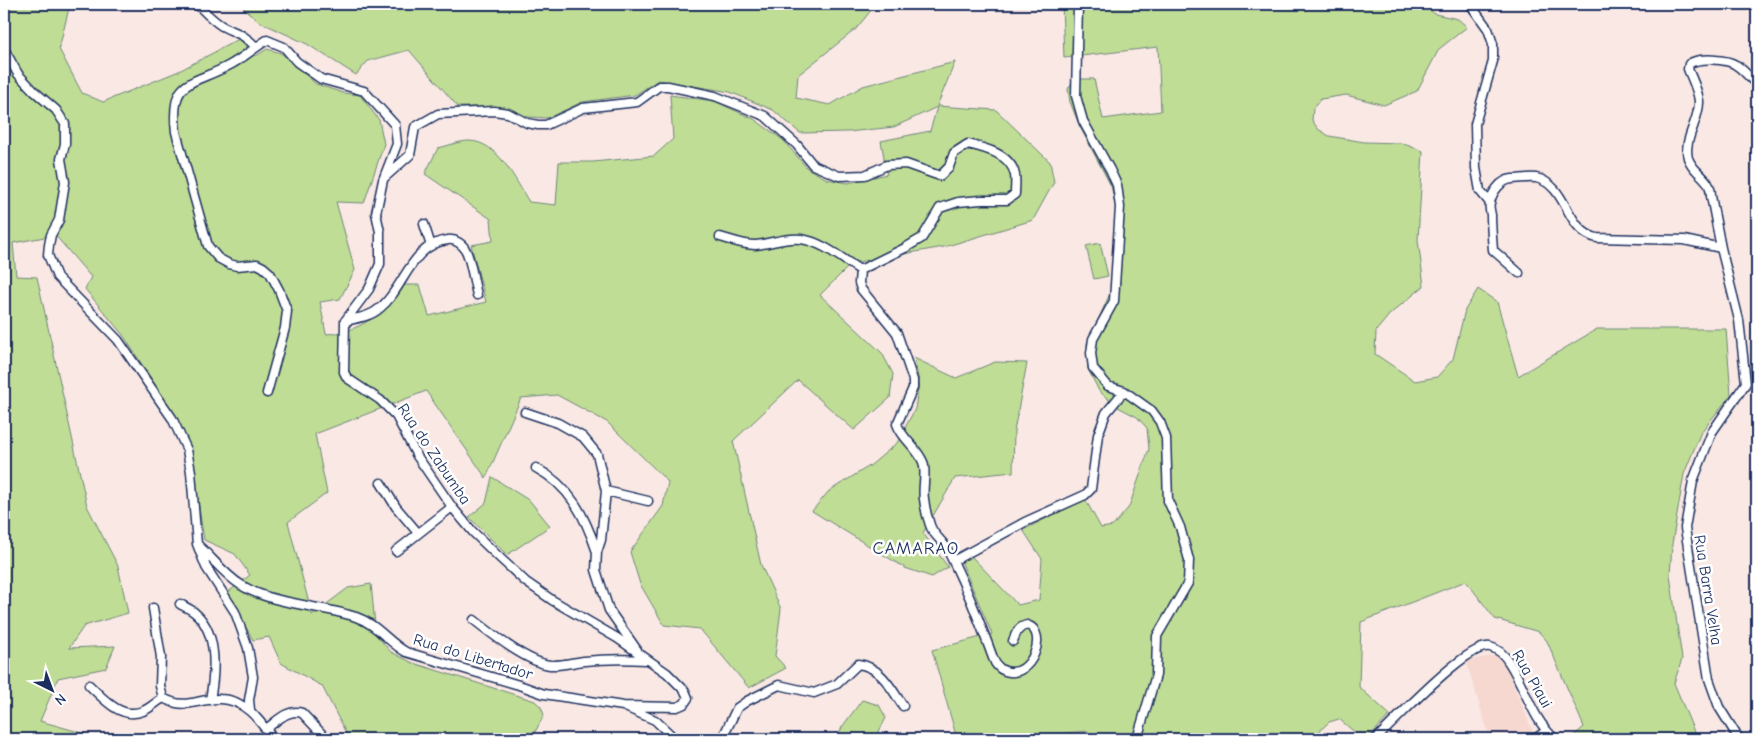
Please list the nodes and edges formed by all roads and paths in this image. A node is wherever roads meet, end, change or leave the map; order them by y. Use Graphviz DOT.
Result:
graph roads {
  1 [pos="197,4"];
  2 [pos="1078,4"];
  3 [pos="1470,4"];
  4 [pos="256,47"];
  5 [pos="4,49"];
  6 [pos="1757,85"];
  7 [pos="382,180"];
  8 [pos="1490,203"];
  9 [pos="424,224"];
  10 [pos="720,237"];
  11 [pos="431,246"];
  12 [pos="1721,248"];
  13 [pos="860,270"];
  14 [pos="1519,273"];
  15 [pos="477,295"];
  16 [pos="345,321"];
  17 [pos="1124,391"];
  18 [pos="267,393"];
  19 [pos="525,412"];
  20 [pos="536,468"];
  21 [pos="381,483"];
  22 [pos="606,491"];
  23 [pos="648,500"];
  24 [pos="452,507"];
  25 [pos="418,534"];
  26 [pos="197,544"];
  27 [pos="396,551"];
  28 [pos="597,552"];
  29 [pos="953,561"];
  30 [pos="180,604"];
  31 [pos="153,608"];
  32 [pos="474,620"];
  33 [pos="1012,640"];
  34 [pos="644,658"];
  35 [pos="89,685"];
  36 [pos="163,698"];
  37 [pos="210,700"];
  38 [pos="623,706"];
  39 [pos="903,706"];
  40 [pos="250,710"];
  41 [pos="266,729"];
  42 [pos="1546,731"];
  43 [pos="322,734"];
  44 [pos="273,739"];
  45 [pos="675,739"];
  46 [pos="722,739"];
  47 [pos="1137,739"];
  48 [pos="1376,739"];
  49 [pos="1535,739"];
  50 [pos="1555,739"];
  51 [pos="1739,739"];
  1 -- 4 [label="street"];
  2 -- 17 [label="street"];
  3 -- 8 [label="street"];
  4 -- 7 [label="street"];
  4 -- 18 [label="street"];
  5 -- 26 [label="street"];
  6 -- 12 [label="street, Rua Barra Velha"];
  7 -- 13 [label="street"];
  7 -- 16 [label="street"];
  8 -- 12 [label="street"];
  8 -- 14 [label="street"];
  9 -- 11 [label="street"];
  10 -- 13 [label="street"];
  11 -- 15 [label="street"];
  11 -- 16 [label="street"];
  12 -- 51 [label="street, Rua Barra Velha"];
  13 -- 29 [label="street"];
  16 -- 24 [label="street, Rua do Zabumba"];
  17 -- 29 [label="street"];
  17 -- 47 [label="street"];
  19 -- 22 [label="street"];
  20 -- 28 [label="street"];
  21 -- 25 [label="street"];
  22 -- 23 [label="street"];
  22 -- 28 [label="street"];
  24 -- 25 [label="street"];
  24 -- 34 [label="street, Rua do Zabumba"];
  25 -- 27 [label="street"];
  26 -- 38 [label="street, Rua do Libertador"];
  26 -- 40 [label="street"];
  28 -- 34 [label="street"];
  29 -- 33 [label="street"];
  30 -- 37 [label="street"];
  31 -- 36 [label="street"];
  32 -- 34 [label="street"];
  34 -- 38 [label="street, Rua do Zabumba"];
  35 -- 36 [label="street"];
  36 -- 37 [label="street"];
  37 -- 40 [label="street"];
  38 -- 45 [label="street"];
  39 -- 46 [label="street"];
  40 -- 41 [label="street"];
  41 -- 43 [label="street"];
  41 -- 44 [label="street"];
  42 -- 48 [label="street, Rua Piaui"];
  42 -- 49 [label="street"];
  42 -- 50 [label="street, Rua Piaui"];
}
